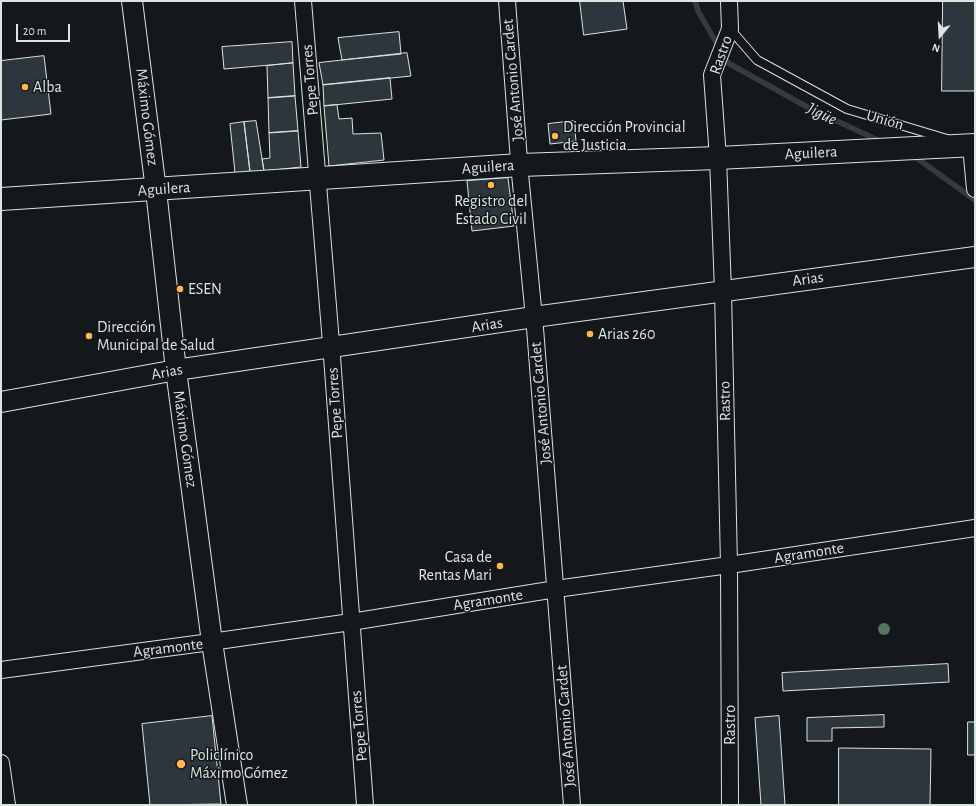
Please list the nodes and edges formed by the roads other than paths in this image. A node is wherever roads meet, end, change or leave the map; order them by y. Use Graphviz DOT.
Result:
graph roads {
  1 [pos="132,1"];
  2 [pos="303,1"];
  3 [pos="507,1"];
  4 [pos="729,1"];
  5 [pos="730,29"];
  6 [pos="973,146"];
  7 [pos="718,158"];
  8 [pos="520,165"];
  9 [pos="317,178"];
  10 [pos="975,182"];
  11 [pos="156,190"];
  12 [pos="1,199"];
  13 [pos="975,257"];
  14 [pos="723,291"];
  15 [pos="534,318"];
  16 [pos="332,348"];
  17 [pos="176,370"];
  18 [pos="1,402"];
  19 [pos="975,528"];
  20 [pos="729,565"];
  21 [pos="556,589"];
  22 [pos="351,622"];
  23 [pos="212,642"];
  24 [pos="1,670"];
  25 [pos="1,763"];
  26 [pos="7,805"];
  27 [pos="236,805"];
  28 [pos="366,805"];
  29 [pos="572,805"];
  30 [pos="730,805"];
  1 -- 11 [label="street, Máximo Gómez"];
  2 -- 9 [label="street, Pepe Torres"];
  3 -- 8 [label="street, José Antonio Cardet"];
  4 -- 5 [label="street, Rastro"];
  5 -- 6 [label="lane, Unión"];
  5 -- 7 [label="street, Rastro"];
  6 -- 7 [label="main road, Aguilera"];
  6 -- 10 [label="street"];
  7 -- 8 [label="main road, Aguilera"];
  7 -- 14 [label="street, Rastro"];
  8 -- 9 [label="main road, Aguilera"];
  8 -- 15 [label="street, José Antonio Cardet"];
  9 -- 11 [label="main road, Aguilera"];
  9 -- 16 [label="street, Pepe Torres"];
  11 -- 12 [label="main road, Aguilera"];
  11 -- 17 [label="street, Máximo Gómez"];
  13 -- 14 [label="street, Arias"];
  14 -- 15 [label="street, Arias"];
  14 -- 20 [label="street, Rastro"];
  15 -- 16 [label="street, Arias"];
  15 -- 21 [label="street, José Antonio Cardet"];
  16 -- 17 [label="street, Arias"];
  16 -- 22 [label="street, Pepe Torres"];
  17 -- 18 [label="street, Arias"];
  17 -- 23 [label="street, Máximo Gómez"];
  19 -- 20 [label="street, Agramonte"];
  20 -- 21 [label="street, Agramonte"];
  20 -- 30 [label="street, Rastro"];
  21 -- 22 [label="street, Agramonte"];
  21 -- 29 [label="street, José Antonio Cardet"];
  22 -- 23 [label="street, Agramonte"];
  22 -- 28 [label="street, Pepe Torres"];
  23 -- 24 [label="street, Agramonte"];
  23 -- 27 [label="street, Máximo Gómez"];
  25 -- 26 [label="street"];
}
